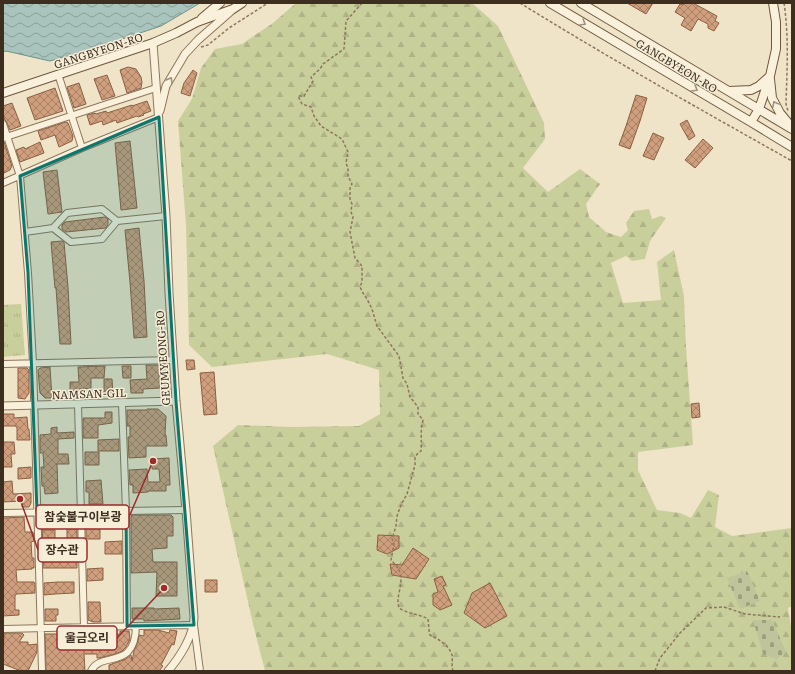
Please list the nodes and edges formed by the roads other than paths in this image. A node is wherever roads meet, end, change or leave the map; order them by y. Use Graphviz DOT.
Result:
graph roads {
  1 [pos="220,3"];
  2 [pos="242,3"];
  3 [pos="550,3"];
  4 [pos="581,3"];
  5 [pos="773,3"];
  6 [pos="233,9"];
  7 [pos="197,22"];
  8 [pos="153,43"];
  9 [pos="58,74"];
  10 [pos="770,76"];
  11 [pos="156,88"];
  12 [pos="729,91"];
  13 [pos="3,92"];
  14 [pos="759,109"];
  15 [pos="71,115"];
  16 [pos="159,117"];
  17 [pos="751,122"];
  18 [pos="3,124"];
  19 [pos="792,128"];
  20 [pos="5,137"];
  21 [pos="792,147"];
  22 [pos="82,148"];
  23 [pos="20,176"];
  24 [pos="3,183"];
  25 [pos="166,216"];
  26 [pos="117,221"];
  27 [pos="53,228"];
  28 [pos="25,232"];
  29 [pos="173,360"];
  30 [pos="33,363"];
  31 [pos="3,364"];
  32 [pos="176,401"];
  33 [pos="122,402"];
  34 [pos="78,404"];
  35 [pos="34,405"];
  36 [pos="3,406"];
  37 [pos="186,510"];
  38 [pos="126,511"];
  39 [pos="37,512"];
  40 [pos="81,512"];
  41 [pos="3,513"];
  42 [pos="194,625"];
  43 [pos="127,626"];
  44 [pos="136,626"];
  45 [pos="84,627"];
  46 [pos="41,628"];
  47 [pos="3,629"];
  48 [pos="42,671"];
  49 [pos="91,671"];
  50 [pos="168,671"];
  51 [pos="200,671"];
  1 -- 7 [label="main road, GANGBYEON-RO"];
  2 -- 6 [label="main road, GANGBYEON-RO"];
  3 -- 17 [label="main road, GANGBYEON-RO, one-way"];
  4 -- 12 [label="main road, GANGBYEON-RO"];
  5 -- 10 [label="main road"];
  6 -- 7 [label="main road, GANGBYEON-RO"];
  16 -- 6 [label="street, one-way"];
  7 -- 8 [label="main road, GANGBYEON-RO"];
  8 -- 9 [label="main road, GANGBYEON-RO"];
  8 -- 11 [label="street, GEUMYEONG-RO"];
  9 -- 13 [label="main road, GANGBYEON-RO"];
  9 -- 15 [label="street"];
  10 -- 12 [label="main road"];
  10 -- 14 [label="main road"];
  19 -- 10 [label="main road, one-way"];
  11 -- 15 [label="street"];
  11 -- 16 [label="street, GEUMYEONG-RO"];
  12 -- 14 [label="main road, GANGBYEON-RO"];
  14 -- 17 [label="main road"];
  14 -- 19 [label="main road, GANGBYEON-RO"];
  15 -- 20 [label="street"];
  15 -- 22 [label="street"];
  16 -- 22 [label="street"];
  16 -- 25 [label="street, GEUMYEONG-RO"];
  17 -- 21 [label="main road, GANGBYEON-RO"];
  18 -- 20 [label="street"];
  20 -- 23 [label="street"];
  22 -- 23 [label="street"];
  23 -- 24 [label="street"];
  23 -- 28 [label="street"];
  25 -- 26 [label="street"];
  25 -- 29 [label="street, GEUMYEONG-RO"];
  26 -- 27 [label="street"];
  26 -- 27 [label="street"];
  27 -- 28 [label="street"];
  28 -- 30 [label="street"];
  29 -- 30 [label="street"];
  29 -- 32 [label="street, GEUMYEONG-RO"];
  30 -- 31 [label="street"];
  30 -- 35 [label="street"];
  32 -- 33 [label="street, NAMSAN-GIL"];
  32 -- 37 [label="street, GEUMYEONG-RO"];
  33 -- 34 [label="street, NAMSAN-GIL"];
  33 -- 38 [label="street"];
  34 -- 35 [label="street, NAMSAN-GIL"];
  34 -- 40 [label="street"];
  35 -- 36 [label="street, NAMSAN-GIL"];
  35 -- 39 [label="street"];
  37 -- 38 [label="street"];
  37 -- 42 [label="street, GEUMYEONG-RO"];
  38 -- 40 [label="street"];
  38 -- 43 [label="street"];
  39 -- 40 [label="street"];
  39 -- 41 [label="street"];
  39 -- 46 [label="street"];
  40 -- 45 [label="street"];
  42 -- 44 [label="street"];
  42 -- 50 [label="street"];
  42 -- 51 [label="street, GEUMYEONG-RO"];
  43 -- 44 [label="street"];
  43 -- 45 [label="street"];
  44 -- 49 [label="street"];
  45 -- 46 [label="street"];
  46 -- 47 [label="street"];
  46 -- 48 [label="street"];
}
